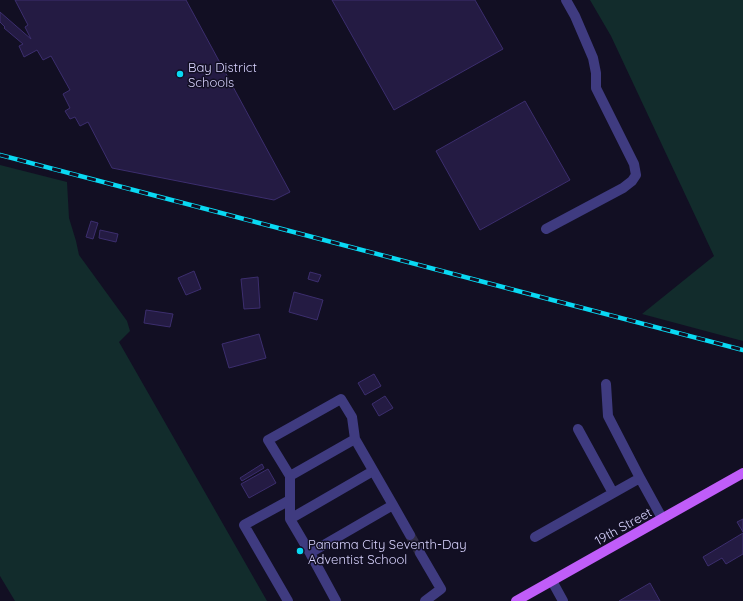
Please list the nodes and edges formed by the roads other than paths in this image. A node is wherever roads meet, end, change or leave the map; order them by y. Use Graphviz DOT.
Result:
graph roads {
  1 [pos="566,0"];
  2 [pos="546,229"];
  3 [pos="606,384"];
  4 [pos="578,429"];
  5 [pos="355,439"];
  6 [pos="373,471"];
  7 [pos="743,473"];
  8 [pos="290,476"];
  9 [pos="640,478"];
  10 [pos="613,493"];
  11 [pos="290,500"];
  12 [pos="393,505"];
  13 [pos="662,518"];
  14 [pos="290,519"];
  15 [pos="410,535"];
  16 [pos="535,537"];
  17 [pos="420,552"];
  18 [pos="310,554"];
  19 [pos="552,581"];
  20 [pos="288,601"];
  21 [pos="336,601"];
  22 [pos="425,601"];
  23 [pos="516,601"];
  24 [pos="563,601"];
  1 -- 2 [label="lane"];
  3 -- 9 [label="lane"];
  4 -- 10 [label="lane"];
  5 -- 6 [label="lane"];
  5 -- 8 [label="lane"];
  5 -- 8 [label="lane"];
  6 -- 12 [label="lane"];
  6 -- 14 [label="lane"];
  7 -- 13 [label="main road, 19th Street"];
  8 -- 11 [label="lane"];
  9 -- 10 [label="lane"];
  9 -- 13 [label="lane"];
  10 -- 16 [label="lane"];
  11 -- 14 [label="lane"];
  11 -- 20 [label="lane"];
  12 -- 15 [label="lane"];
  12 -- 18 [label="lane"];
  13 -- 19 [label="main road, 19th Street"];
  14 -- 18 [label="lane"];
  17 -- 22 [label="lane"];
  18 -- 21 [label="lane"];
  19 -- 23 [label="main road, 19th Street"];
  19 -- 24 [label="lane"];
}
